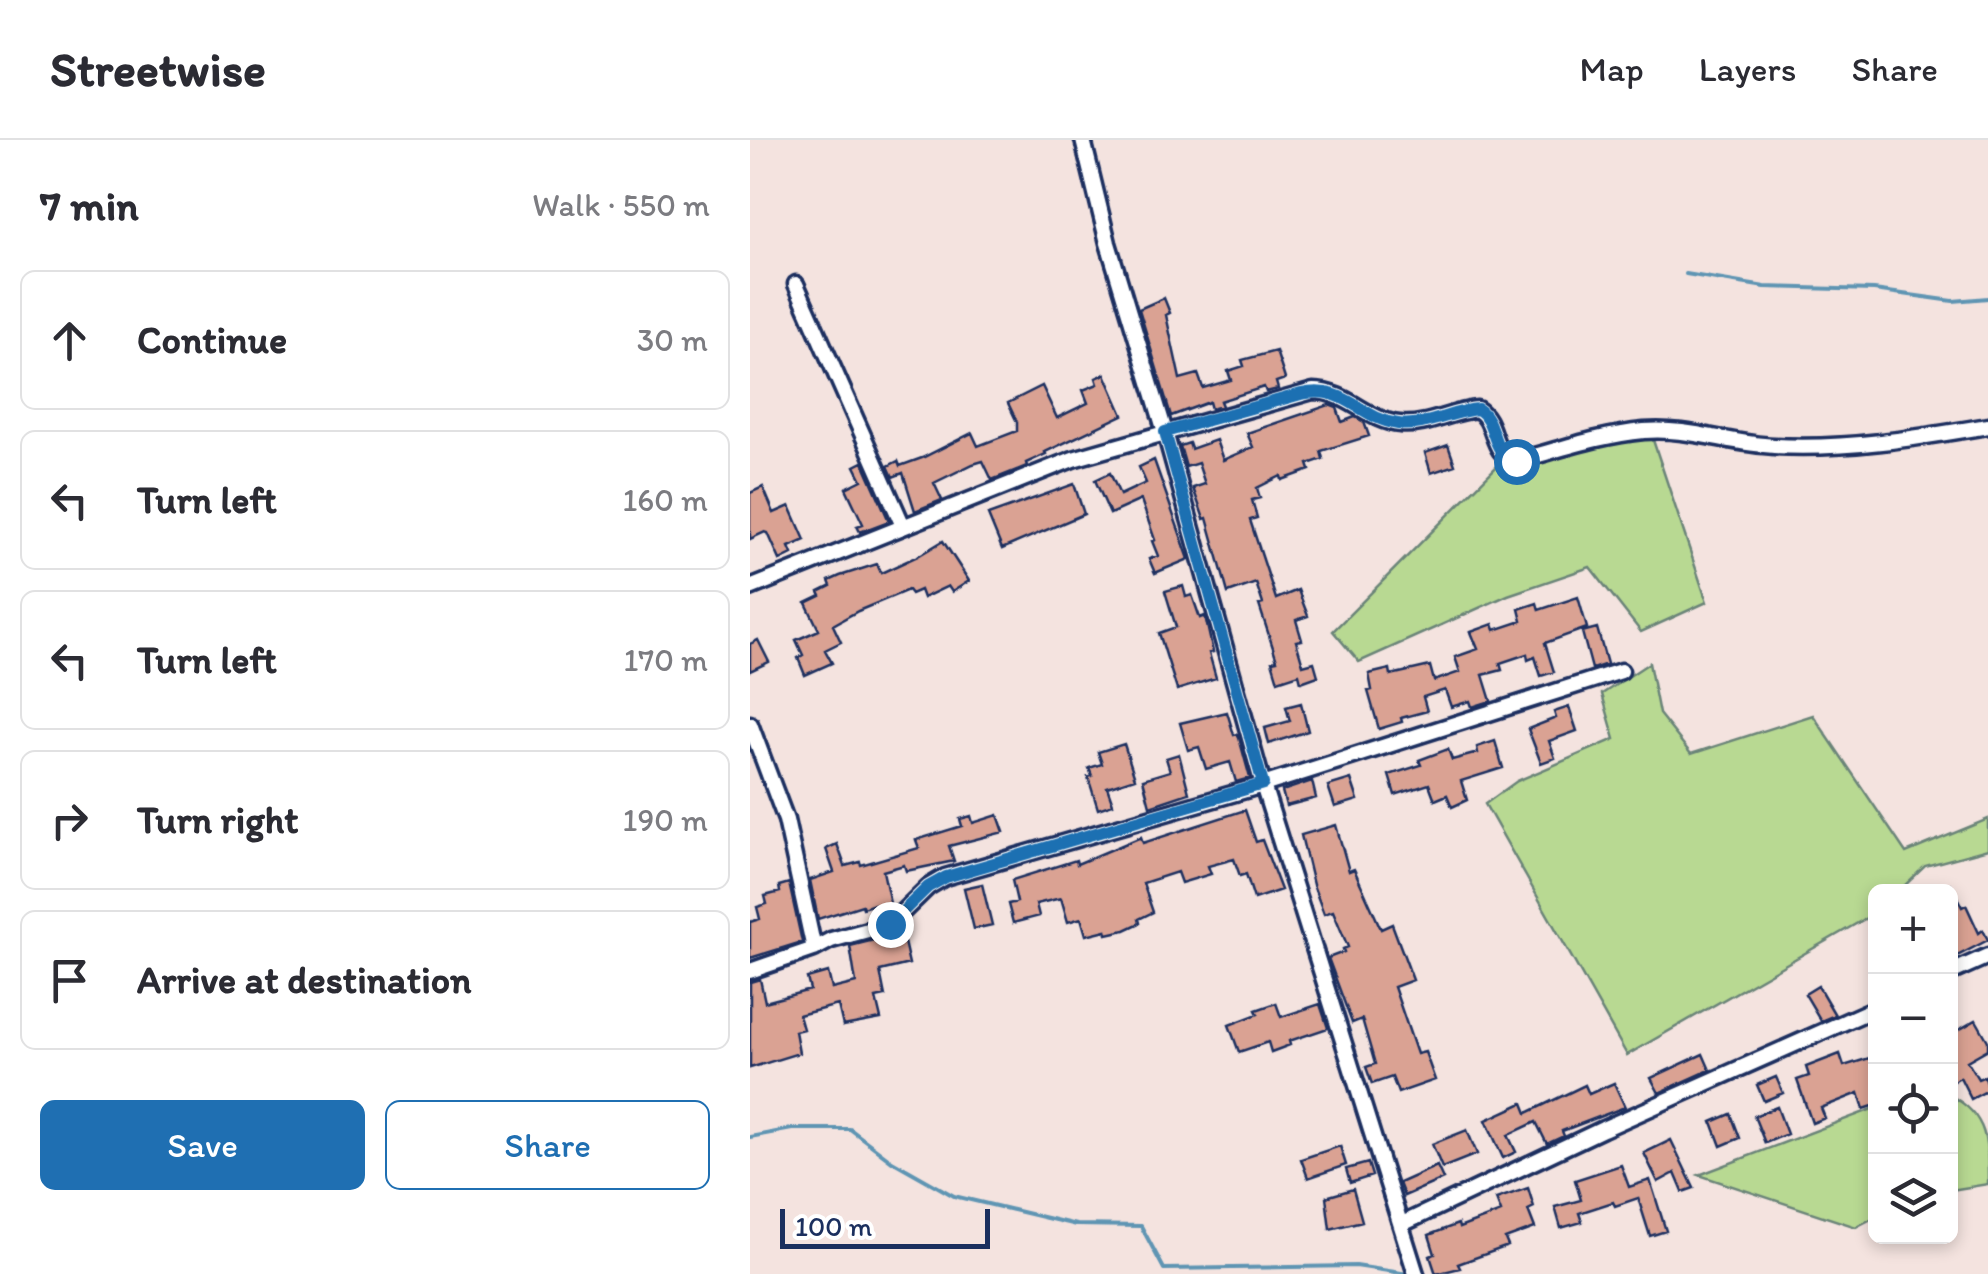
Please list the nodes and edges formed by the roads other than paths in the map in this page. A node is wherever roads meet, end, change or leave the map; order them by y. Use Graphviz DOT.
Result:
graph roads {
  1 [pos="1083,140"];
  2 [pos="796,284"];
  3 [pos="1988,426"];
  4 [pos="1165,432"];
  5 [pos="903,526"];
  6 [pos="750,588"];
  7 [pos="1622,672"];
  8 [pos="750,724"];
  9 [pos="1263,784"];
  10 [pos="814,950"];
  11 [pos="1988,956"];
  12 [pos="1958,970"];
  13 [pos="750,971"];
  14 [pos="1868,1012"];
  15 [pos="1402,1224"];
  16 [pos="1415,1271"];
  1 -- 4 [label="street"];
  2 -- 5 [label="street"];
  3 -- 4 [label="street"];
  4 -- 5 [label="street"];
  4 -- 9 [label="street"];
  5 -- 6 [label="street"];
  7 -- 9 [label="street"];
  8 -- 10 [label="street"];
  9 -- 10 [label="street"];
  9 -- 15 [label="street"];
  10 -- 13 [label="street"];
  11 -- 12 [label="street"];
  14 -- 15 [label="street"];
  15 -- 16 [label="street"];
}
